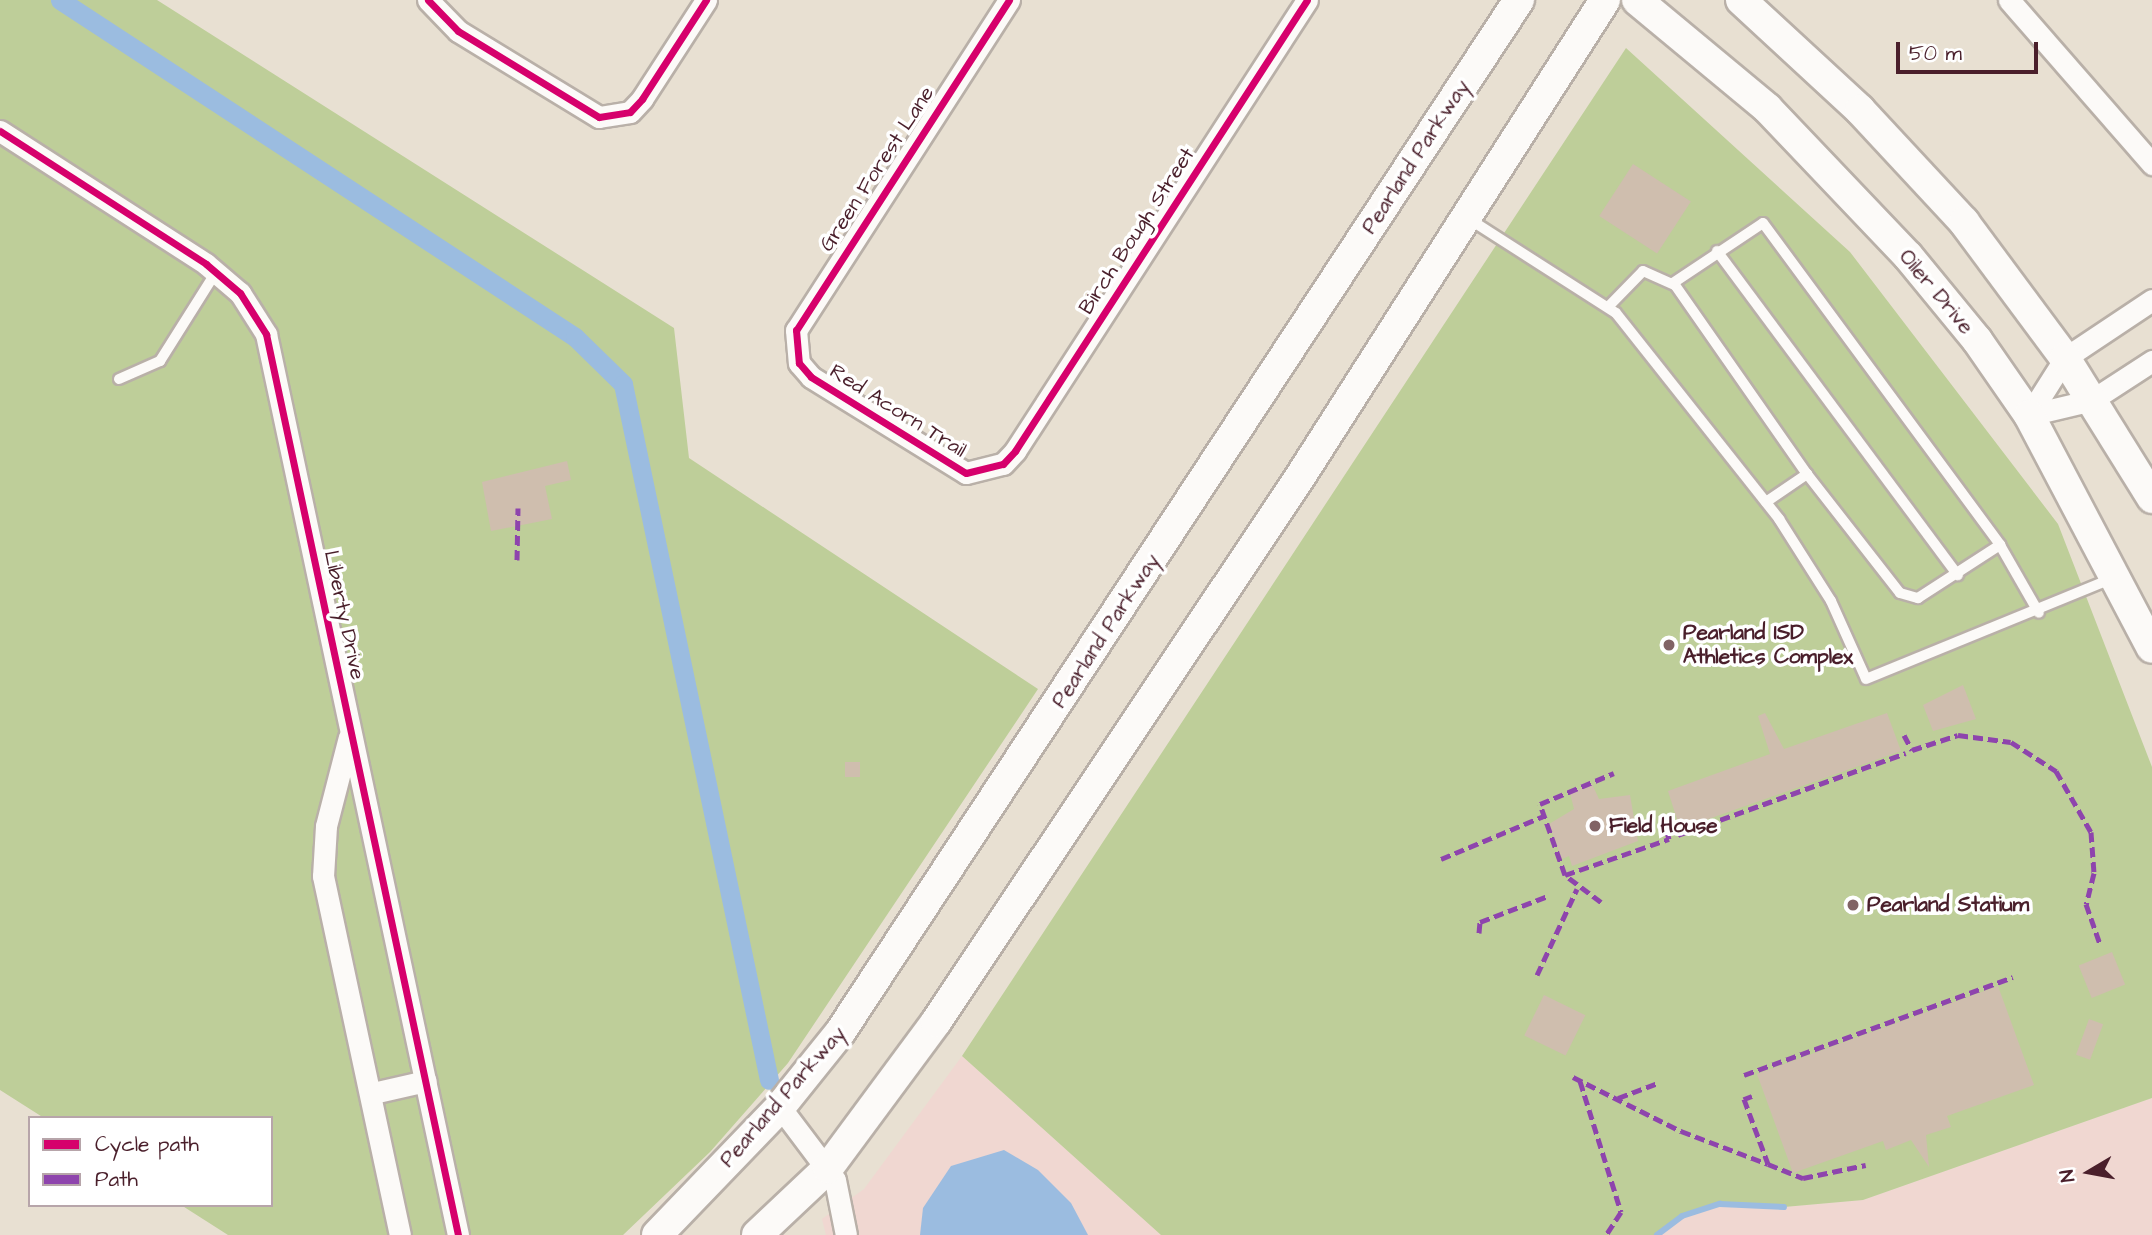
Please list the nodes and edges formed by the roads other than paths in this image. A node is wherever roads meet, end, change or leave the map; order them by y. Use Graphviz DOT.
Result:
graph roads {
  1 [pos="428,0"];
  2 [pos="706,0"];
  3 [pos="1009,0"];
  4 [pos="1307,0"];
  5 [pos="1519,0"];
  6 [pos="1605,0"];
  7 [pos="1637,0"];
  8 [pos="1741,0"];
  9 [pos="2009,0"];
  10 [pos="0,131"];
  11 [pos="2152,164"];
  12 [pos="1467,218"];
  13 [pos="1717,251"];
  14 [pos="216,272"];
  15 [pos="1673,283"];
  16 [pos="2152,300"];
  17 [pos="1608,307"];
  18 [pos="2065,358"];
  19 [pos="2152,361"];
  20 [pos="799,363"];
  21 [pos="119,379"];
  22 [pos="2092,400"];
  23 [pos="2029,415"];
  24 [pos="986,471"];
  25 [pos="1807,474"];
  26 [pos="2152,498"];
  27 [pos="1766,502"];
  28 [pos="2000,545"];
  29 [pos="1958,575"];
  30 [pos="2118,575"];
  31 [pos="2039,613"];
  32 [pos="2152,648"];
  33 [pos="351,733"];
  34 [pos="426,1080"];
  35 [pos="373,1093"];
  36 [pos="780,1107"];
  37 [pos="828,1168"];
  38 [pos="400,1235"];
  39 [pos="458,1235"];
  40 [pos="657,1235"];
  41 [pos="757,1235"];
  42 [pos="846,1235"];
  1 -- 2 [label="street"];
  3 -- 20 [label="street, Green Forest Lane"];
  4 -- 24 [label="street, Birch Bough Street"];
  5 -- 36 [label="main road, Pearland Parkway"];
  6 -- 12 [label="main road"];
  7 -- 23 [label="main road, Oiler Drive"];
  8 -- 18 [label="main road"];
  9 -- 11 [label="street"];
  10 -- 14 [label="street, Liberty Drive"];
  12 -- 17 [label="lane"];
  12 -- 37 [label="main road"];
  13 -- 15 [label="lane"];
  13 -- 28 [label="lane"];
  13 -- 29 [label="lane"];
  14 -- 21 [label="lane"];
  14 -- 33 [label="street, Liberty Drive"];
  15 -- 17 [label="lane"];
  15 -- 25 [label="lane"];
  16 -- 18 [label="street"];
  17 -- 27 [label="lane"];
  18 -- 22 [label="main road"];
  18 -- 23 [label="street"];
  19 -- 22 [label="street"];
  20 -- 24 [label="street, Red Acorn Trail"];
  22 -- 23 [label="street"];
  22 -- 26 [label="main road"];
  23 -- 30 [label="main road, Oiler Drive"];
  25 -- 27 [label="lane"];
  25 -- 29 [label="lane"];
  27 -- 31 [label="lane"];
  28 -- 29 [label="lane"];
  28 -- 31 [label="lane"];
  30 -- 31 [label="lane"];
  30 -- 32 [label="main road, Oiler Drive"];
  33 -- 34 [label="street, Liberty Drive"];
  33 -- 35 [label="street"];
  34 -- 35 [label="street"];
  34 -- 39 [label="street, Liberty Drive"];
  35 -- 38 [label="street"];
  36 -- 37 [label="street"];
  36 -- 40 [label="main road, Pearland Parkway"];
  37 -- 41 [label="main road"];
  37 -- 42 [label="street"];
}
